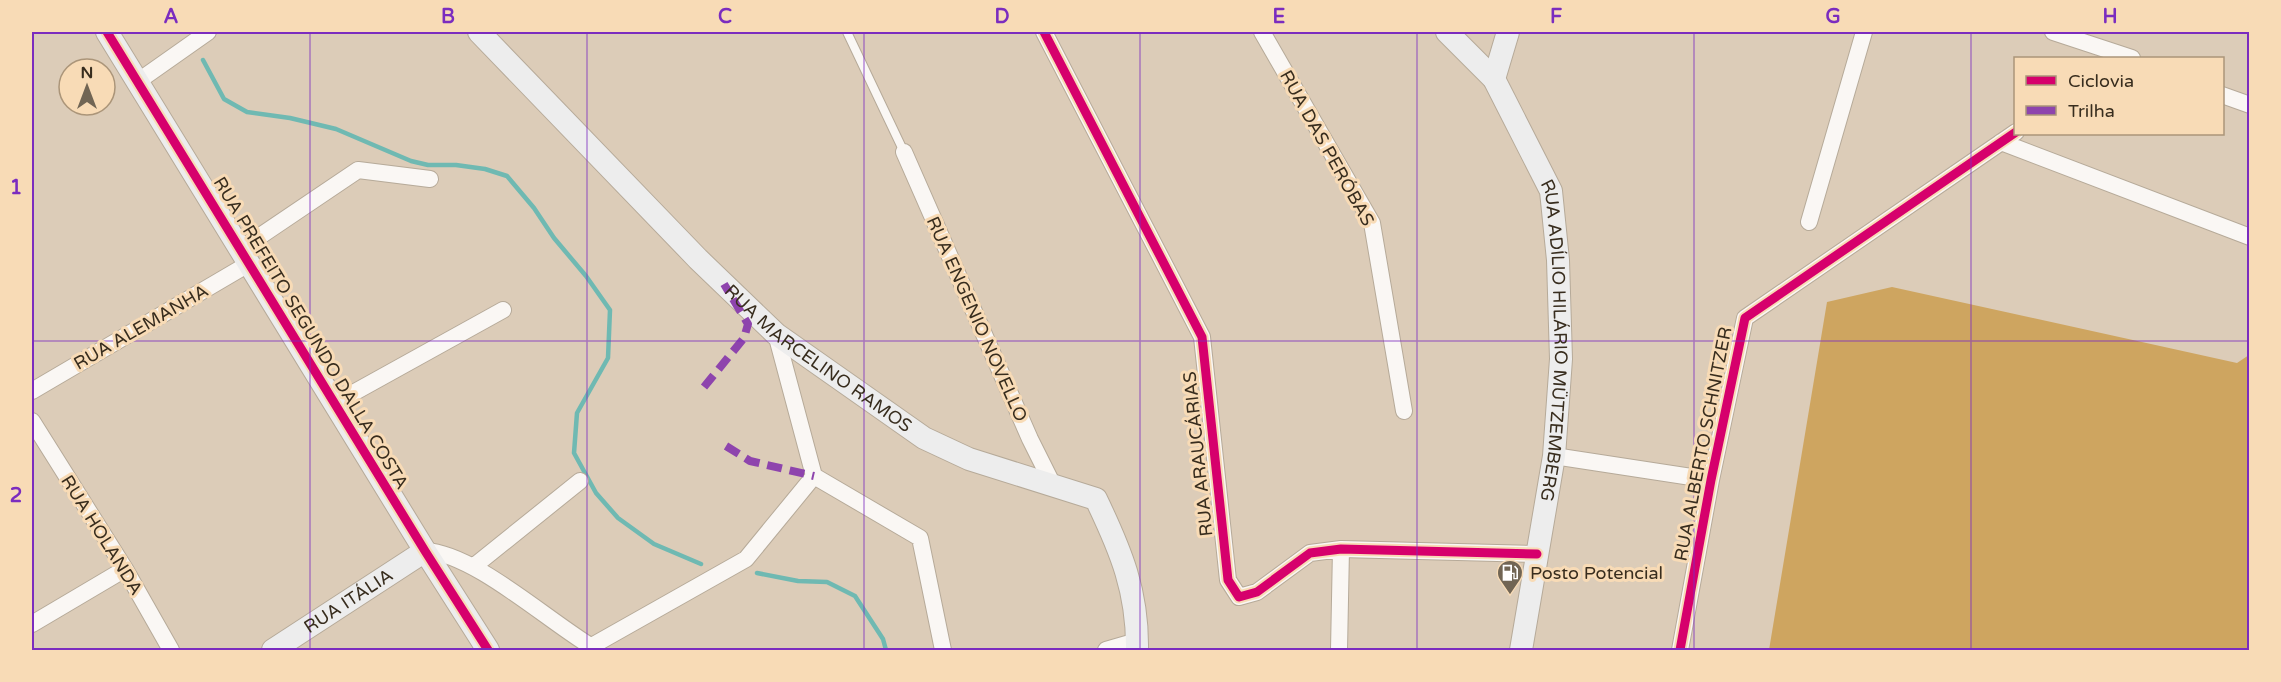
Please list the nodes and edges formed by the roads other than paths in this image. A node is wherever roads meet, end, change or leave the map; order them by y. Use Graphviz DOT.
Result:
graph roads {
  1 [pos="107,32"];
  2 [pos="208,32"];
  3 [pos="479,32"];
  4 [pos="847,32"];
  5 [pos="1044,32"];
  6 [pos="1262,32"];
  7 [pos="1447,32"];
  8 [pos="1508,32"];
  9 [pos="1864,32"];
  10 [pos="2053,32"];
  11 [pos="2127,57"];
  12 [pos="1494,79"];
  13 [pos="137,82"];
  14 [pos="2224,94"];
  15 [pos="2250,105"];
  16 [pos="2014,133"];
  17 [pos="2001,142"];
  18 [pos="904,152"];
  19 [pos="430,179"];
  20 [pos="1809,222"];
  21 [pos="2250,237"];
  22 [pos="246,256"];
  23 [pos="503,310"];
  24 [pos="776,334"];
  25 [pos="32,391"];
  26 [pos="334,403"];
  27 [pos="1404,411"];
  28 [pos="32,421"];
  29 [pos="1554,456"];
  30 [pos="814,476"];
  31 [pos="1711,480"];
  32 [pos="580,481"];
  33 [pos="1053,485"];
  34 [pos="1341,549"];
  35 [pos="425,551"];
  36 [pos="1537,554"];
  37 [pos="473,567"];
  38 [pos="125,569"];
  39 [pos="32,624"];
  40 [pos="1137,646"];
  41 [pos="593,649"];
  42 [pos="171,651"];
  43 [pos="273,651"];
  44 [pos="488,651"];
  45 [pos="943,651"];
  46 [pos="1106,651"];
  47 [pos="1339,651"];
  48 [pos="1521,651"];
  49 [pos="1680,651"];
  1 -- 13 [label="main road, RUA PREFEITO SEGUNDO DALLA COSTA"];
  2 -- 13 [label="street"];
  3 -- 24 [label="main road, RUA MARCELINO RAMOS"];
  4 -- 18 [label="lane"];
  5 -- 34 [label="street, RUA ARAUCÁRIAS"];
  6 -- 27 [label="street, RUA DAS PERÓBAS"];
  7 -- 12 [label="main road, RUA ADÍLIO HILÁRIO MÜTZEMBERG"];
  8 -- 12 [label="main road"];
  9 -- 20 [label="street"];
  10 -- 11 [label="street"];
  12 -- 29 [label="main road, RUA ADÍLIO HILÁRIO MÜTZEMBERG"];
  13 -- 22 [label="main road, RUA PREFEITO SEGUNDO DALLA COSTA"];
  14 -- 15 [label="street"];
  16 -- 17 [label="street, RUA ALBERTO SCHNITZER"];
  17 -- 21 [label="street"];
  17 -- 31 [label="street, RUA ALBERTO SCHNITZER"];
  18 -- 33 [label="street, RUA ENGENIO NOVELLO"];
  19 -- 22 [label="street, RUA ALEMANHA"];
  22 -- 25 [label="street, RUA ALEMANHA"];
  22 -- 26 [label="main road, RUA PREFEITO SEGUNDO DALLA COSTA"];
  23 -- 26 [label="street"];
  24 -- 30 [label="street"];
  24 -- 33 [label="main road, RUA MARCELINO RAMOS"];
  26 -- 35 [label="main road, RUA PREFEITO SEGUNDO DALLA COSTA"];
  28 -- 38 [label="street, RUA HOLANDA"];
  29 -- 31 [label="street"];
  29 -- 36 [label="main road, RUA ADÍLIO HILÁRIO MÜTZEMBERG"];
  30 -- 41 [label="street"];
  30 -- 45 [label="street"];
  31 -- 49 [label="street, RUA ALBERTO SCHNITZER"];
  32 -- 37 [label="street"];
  33 -- 40 [label="main road, RUA MARCELINO RAMOS"];
  34 -- 36 [label="street, RUA ARAUCÁRIAS"];
  34 -- 47 [label="street"];
  35 -- 37 [label="street"];
  35 -- 43 [label="main road, RUA ITÁLIA"];
  35 -- 44 [label="main road, RUA PREFEITO SEGUNDO DALLA COSTA"];
  36 -- 48 [label="main road, RUA ADÍLIO HILÁRIO MÜTZEMBERG"];
  37 -- 41 [label="street"];
  38 -- 39 [label="street"];
  38 -- 42 [label="street, RUA HOLANDA"];
  40 -- 46 [label="street"];
}
